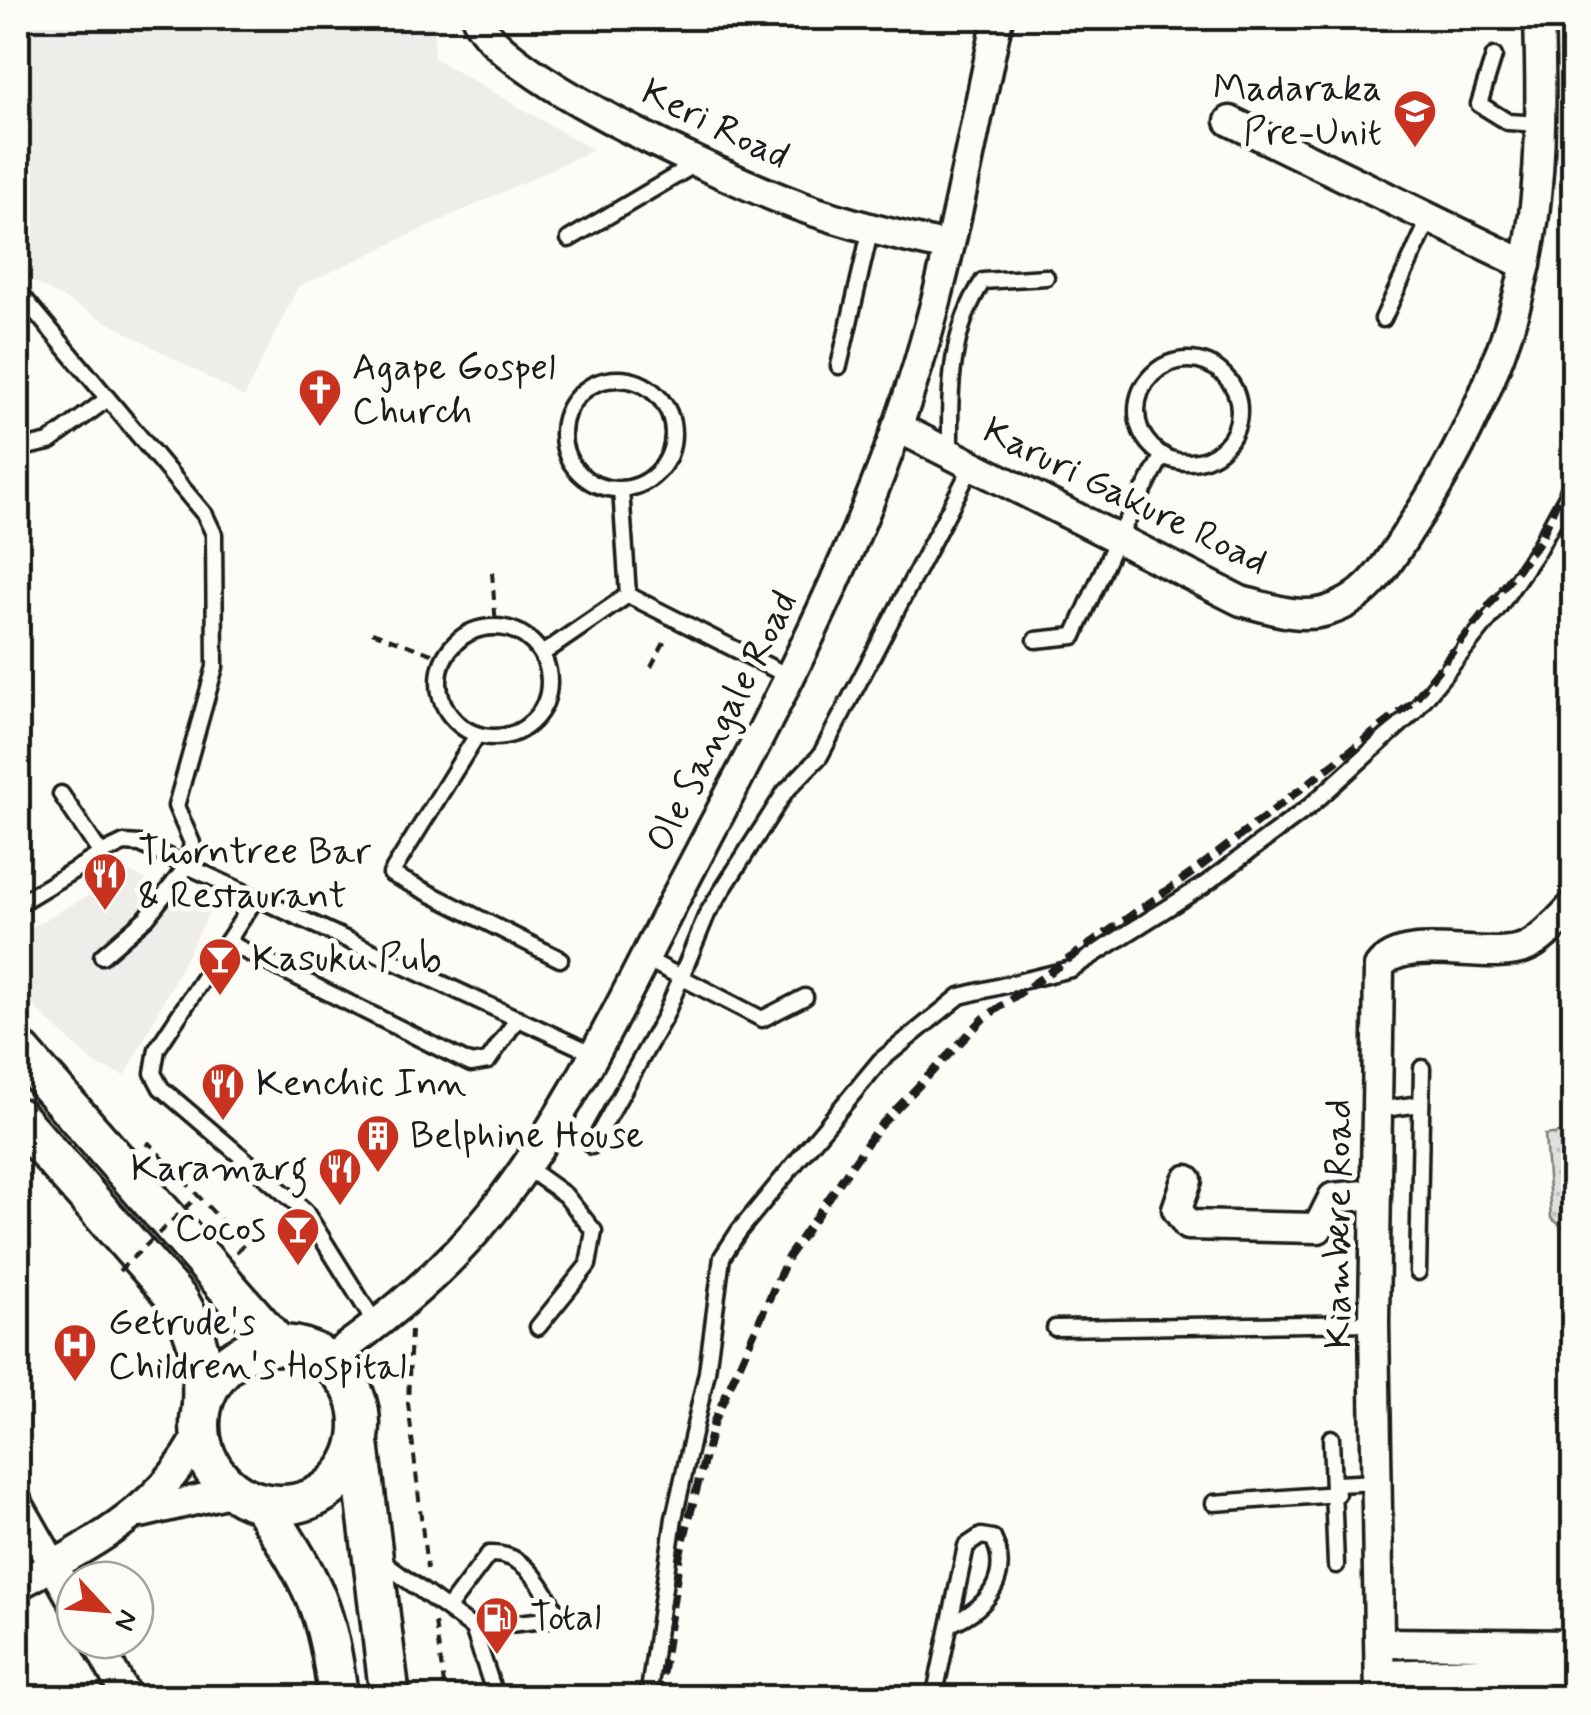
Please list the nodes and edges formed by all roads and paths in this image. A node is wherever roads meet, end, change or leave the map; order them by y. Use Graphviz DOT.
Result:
graph roads {
  1 [pos="477,18"];
  2 [pos="998,18"];
  3 [pos="1540,18"];
  4 [pos="1494,56"];
  5 [pos="1230,121"];
  6 [pos="1540,124"];
  7 [pos="699,162"];
  8 [pos="1430,218"];
  9 [pos="871,228"];
  10 [pos="569,239"];
  11 [pos="949,247"];
  12 [pos="1526,265"];
  13 [pos="1046,276"];
  14 [pos="18,291"];
  15 [pos="1383,319"];
  16 [pos="839,366"];
  17 [pos="106,400"];
  18 [pos="897,427"];
  19 [pos="18,449"];
  20 [pos="1163,455"];
  21 [pos="961,460"];
  22 [pos="1574,483"];
  23 [pos="622,489"];
  24 [pos="1116,541"];
  25 [pos="492,572"];
  26 [pos="628,596"];
  27 [pos="676,620"];
  28 [pos="496,627"];
  29 [pos="372,632"];
  30 [pos="1036,640"];
  31 [pos="542,654"];
  32 [pos="444,659"];
  33 [pos="651,667"];
  34 [pos="790,678"];
  35 [pos="478,735"];
  36 [pos="61,794"];
  37 [pos="101,854"];
  38 [pos="187,866"];
  39 [pos="256,898"];
  40 [pos="18,904"];
  41 [pos="1574,904"];
  42 [pos="227,942"];
  43 [pos="102,956"];
  44 [pos="644,958"];
  45 [pos="560,960"];
  46 [pos="682,978"];
  47 [pos="804,997"];
  48 [pos="518,1018"];
  49 [pos="18,1049"];
  50 [pos="592,1052"];
  51 [pos="1422,1068"];
  52 [pos="1420,1104"];
  53 [pos="1377,1110"];
  54 [pos="18,1118"];
  55 [pos="149,1143"];
  56 [pos="592,1146"];
  57 [pos="526,1167"];
  58 [pos="1187,1180"];
  59 [pos="1376,1194"];
  60 [pos="199,1195"];
  61 [pos="244,1245"];
  62 [pos="119,1270"];
  63 [pos="1418,1272"];
  64 [pos="405,1301"];
  65 [pos="1374,1323"];
  66 [pos="376,1326"];
  67 [pos="538,1327"];
  68 [pos="1055,1328"];
  69 [pos="278,1345"];
  70 [pos="328,1360"];
  71 [pos="201,1421"];
  72 [pos="1331,1438"];
  73 [pos="358,1443"];
  74 [pos="1378,1482"];
  75 [pos="1336,1489"];
  76 [pos="248,1497"];
  77 [pos="1214,1503"];
  78 [pos="18,1504"];
  79 [pos="140,1513"];
  80 [pos="372,1555"];
  81 [pos="1336,1565"];
  82 [pos="52,1566"];
  83 [pos="55,1571"];
  84 [pos="18,1584"];
  85 [pos="430,1594"];
  86 [pos="449,1608"];
  87 [pos="952,1622"];
  88 [pos="473,1628"];
  89 [pos="1382,1643"];
  90 [pos="1574,1645"];
  91 [pos="107,1660"];
  92 [pos="1574,1669"];
  93 [pos="1380,1686"];
  94 [pos="331,1689"];
  95 [pos="127,1698"];
  96 [pos="390,1698"];
  97 [pos="446,1698"];
  98 [pos="496,1698"];
  99 [pos="648,1698"];
  100 [pos="934,1698"];
  1 -- 7 [label="street, Keri Road"];
  2 -- 11 [label="street, Ole Sangale Road"];
  3 -- 6 [label="street, Karuri Gakure Road"];
  4 -- 6 [label="lane"];
  5 -- 8 [label="street"];
  6 -- 12 [label="street, Karuri Gakure Road"];
  7 -- 9 [label="street, Keri Road"];
  7 -- 10 [label="lane"];
  8 -- 12 [label="street"];
  8 -- 15 [label="lane"];
  9 -- 11 [label="street, Keri Road"];
  9 -- 16 [label="lane"];
  11 -- 18 [label="street, Ole Sangale Road"];
  12 -- 24 [label="street, Karuri Gakure Road"];
  13 -- 21 [label="lane"];
  14 -- 17 [label="lane"];
  17 -- 19 [label="lane"];
  17 -- 38 [label="lane"];
  18 -- 21 [label="street, Karuri Gakure Road"];
  18 -- 34 [label="street, Ole Sangale Road"];
  20 -- 20 [label="lane"];
  20 -- 24 [label="lane"];
  21 -- 24 [label="street, Karuri Gakure Road"];
  21 -- 46 [label="lane"];
  22 -- 99 [label="lane"];
  23 -- 23 [label="lane"];
  23 -- 26 [label="lane"];
  24 -- 30 [label="lane"];
  25 -- 28 [label="path"];
  26 -- 27 [label="lane"];
  26 -- 31 [label="lane"];
  27 -- 33 [label="path"];
  27 -- 34 [label="lane"];
  28 -- 31 [label="lane"];
  28 -- 32 [label="lane"];
  29 -- 32 [label="path"];
  31 -- 35 [label="lane"];
  32 -- 35 [label="lane"];
  34 -- 44 [label="street, Ole Sangale Road"];
  35 -- 45 [label="lane"];
  36 -- 37 [label="lane"];
  37 -- 38 [label="lane"];
  37 -- 40 [label="lane"];
  38 -- 39 [label="lane"];
  38 -- 43 [label="lane"];
  39 -- 42 [label="lane"];
  39 -- 48 [label="lane"];
  41 -- 53 [label="street, Kiambere Road"];
  42 -- 48 [label="lane"];
  42 -- 66 [label="lane"];
  44 -- 46 [label="lane"];
  44 -- 50 [label="street, Ole Sangale Road"];
  46 -- 47 [label="lane"];
  46 -- 56 [label="lane"];
  48 -- 50 [label="lane"];
  49 -- 69 [label="main road"];
  50 -- 57 [label="street, Ole Sangale Road"];
  51 -- 52 [label="lane"];
  52 -- 53 [label="lane"];
  52 -- 63 [label="lane"];
  53 -- 59 [label="street, Kiambere Road"];
  54 -- 71 [label="main road"];
  55 -- 60 [label="path"];
  57 -- 64 [label="street, Ole Sangale Road"];
  57 -- 67 [label="lane"];
  58 -- 59 [label="street"];
  59 -- 65 [label="street, Kiambere Road"];
  60 -- 61 [label="path"];
  60 -- 62 [label="path, bridge"];
  64 -- 66 [label="street, Ole Sangale Road"];
  64 -- 85 [label="path"];
  65 -- 68 [label="lane"];
  65 -- 74 [label="street, Kiambere Road"];
  66 -- 70 [label="street, Ole Sangale Road"];
  69 -- 70 [label="main road"];
  69 -- 71 [label="main road"];
  70 -- 73 [label="main road"];
  71 -- 76 [label="main road"];
  71 -- 79 [label="street"];
  72 -- 75 [label="lane"];
  73 -- 76 [label="main road"];
  73 -- 80 [label="main road"];
  74 -- 75 [label="lane"];
  74 -- 89 [label="street, Kiambere Road"];
  75 -- 77 [label="lane"];
  75 -- 81 [label="lane"];
  76 -- 79 [label="street"];
  76 -- 94 [label="main road"];
  78 -- 82 [label="street"];
  79 -- 82 [label="street"];
  80 -- 85 [label="lane"];
  80 -- 96 [label="main road"];
  82 -- 83 [label="street"];
  82 -- 84 [label="street"];
  85 -- 86 [label="lane"];
  85 -- 97 [label="path"];
  86 -- 88 [label="lane"];
  86 -- 88 [label="lane"];
  87 -- 87 [label="lane"];
  87 -- 100 [label="lane"];
  88 -- 98 [label="lane"];
  89 -- 90 [label="street"];
  89 -- 93 [label="street, Kiambere Road"];
  91 -- 95 [label="street"];
  92 -- 93 [label="street"];
}
